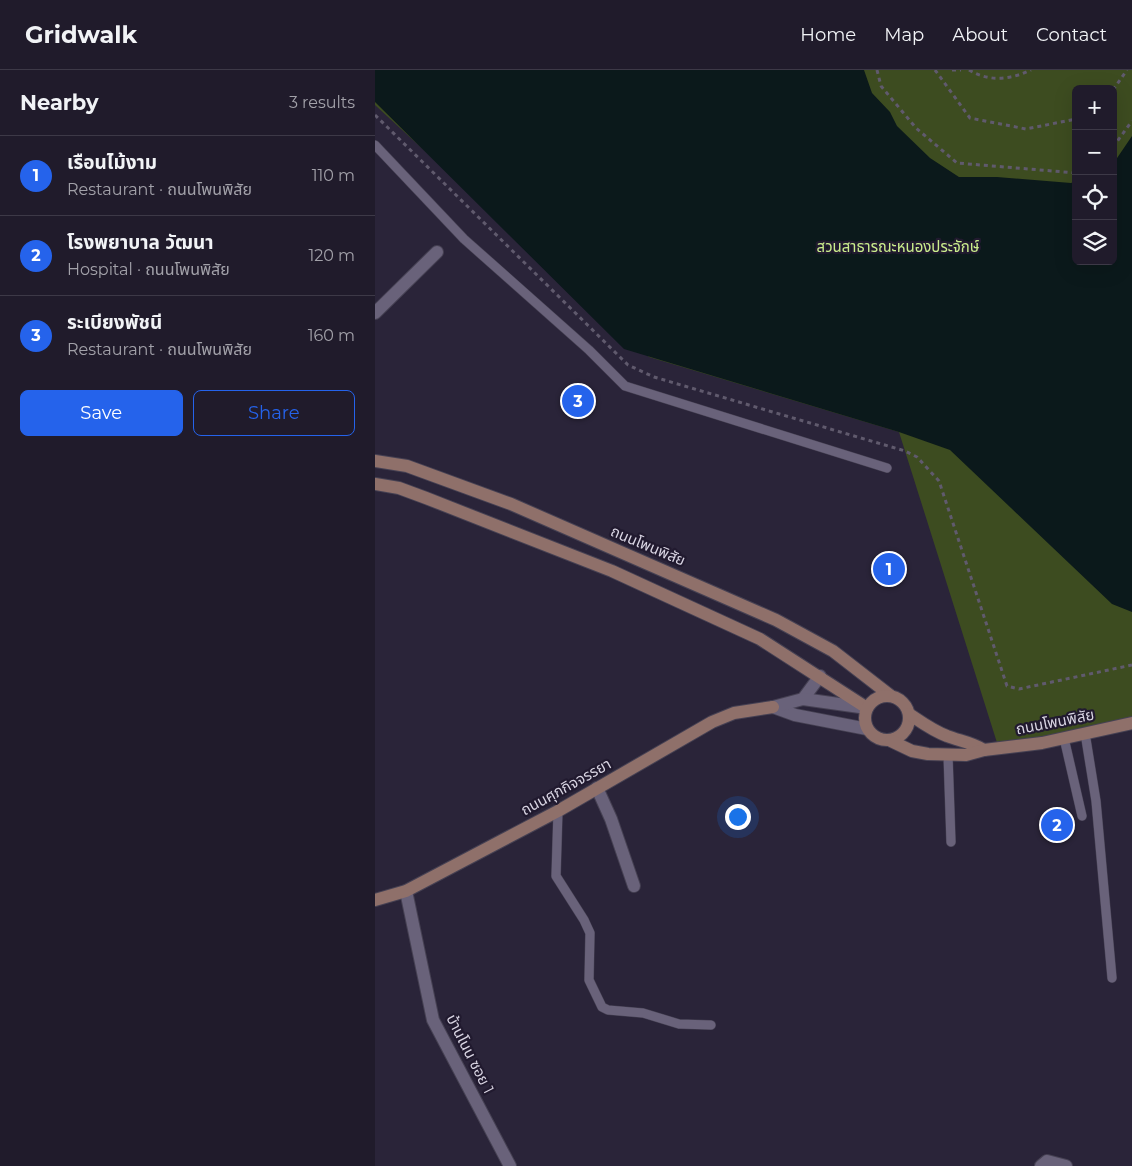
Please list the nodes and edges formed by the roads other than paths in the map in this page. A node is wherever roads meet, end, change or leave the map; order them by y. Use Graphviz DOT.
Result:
graph roads {
  1 [pos="375,145"];
  2 [pos="437,252"];
  3 [pos="375,313"];
  4 [pos="375,461"];
  5 [pos="887,468"];
  6 [pos="375,484"];
  7 [pos="820,676"];
  8 [pos="891,696"];
  9 [pos="803,699"];
  10 [pos="773,707"];
  11 [pos="867,708"];
  12 [pos="909,714"];
  13 [pos="1132,723"];
  14 [pos="867,729"];
  15 [pos="1085,733"];
  16 [pos="1064,738"];
  17 [pos="891,740"];
  18 [pos="984,750"];
  19 [pos="948,755"];
  20 [pos="597,788"];
  21 [pos="558,811"];
  22 [pos="1082,816"];
  23 [pos="951,842"];
  24 [pos="635,886"];
  25 [pos="406,892"];
  26 [pos="375,900"];
  27 [pos="1112,978"];
  28 [pos="711,1025"];
  29 [pos="509,1166"];
  30 [pos="1041,1166"];
  31 [pos="1066,1166"];
  1 -- 5 [label="lane"];
  2 -- 3 [label="street"];
  4 -- 8 [label="street, ถนนโพนพิสัย"];
  6 -- 7 [label="street"];
  7 -- 9 [label="street"];
  7 -- 11 [label="street"];
  8 -- 11 [label="street"];
  8 -- 12 [label="street"];
  9 -- 10 [label="street, ถนนศุภกิจจรรยา"];
  9 -- 11 [label="street, ถนนศุภกิจจรรยา"];
  10 -- 14 [label="street, ถนนศุภกิจจรรยา"];
  10 -- 20 [label="street, ถนนศุภกิจจรรยา"];
  11 -- 14 [label="street"];
  12 -- 17 [label="street"];
  12 -- 18 [label="street"];
  13 -- 15 [label="street, ถนนโพนพิสัย"];
  14 -- 17 [label="street"];
  15 -- 16 [label="street, ถนนโพนพิสัย"];
  15 -- 27 [label="lane"];
  16 -- 18 [label="street, ถนนโพนพิสัย"];
  16 -- 22 [label="lane"];
  17 -- 19 [label="street, ถนนโพนพิสัย"];
  18 -- 19 [label="street, ถนนโพนพิสัย"];
  19 -- 23 [label="lane"];
  20 -- 21 [label="street, ถนนศุภกิจจรรยา"];
  20 -- 24 [label="street"];
  21 -- 25 [label="street, ถนนศุภกิจจรรยา"];
  21 -- 28 [label="lane"];
  25 -- 26 [label="street, ถนนศุภกิจจรรยา"];
  25 -- 29 [label="street, บ้านโนน ซอย 1"];
  30 -- 31 [label="street"];
}
